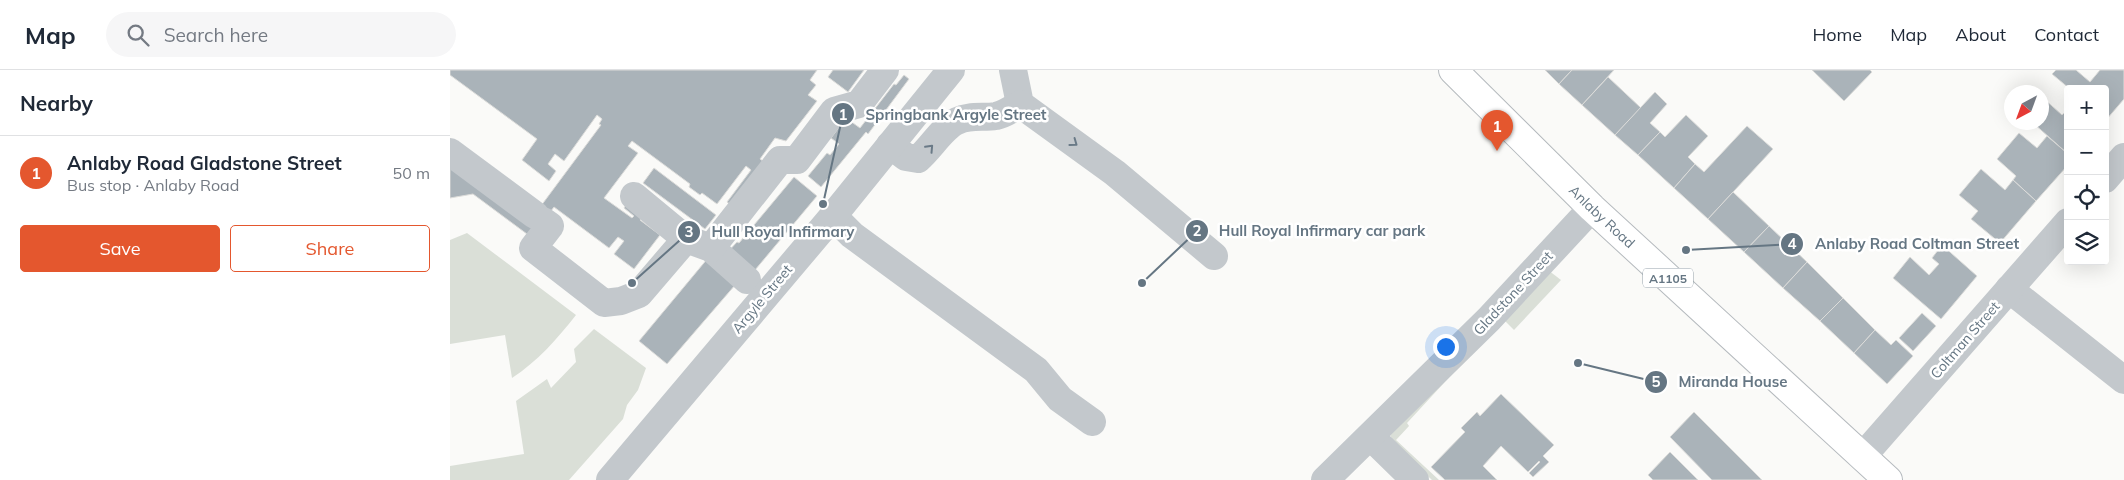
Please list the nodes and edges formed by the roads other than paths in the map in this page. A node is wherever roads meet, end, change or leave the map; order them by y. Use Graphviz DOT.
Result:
graph roads {
  1 [pos="885,70"];
  2 [pos="951,70"];
  3 [pos="1013,70"];
  4 [pos="1455,71"];
  5 [pos="1020,104"];
  6 [pos="890,145"];
  7 [pos="450,152"];
  8 [pos="2124,157"];
  9 [pos="2108,175"];
  10 [pos="634,196"];
  11 [pos="1592,208"];
  12 [pos="826,224"];
  13 [pos="2064,227"];
  14 [pos="699,243"];
  15 [pos="1218,251"];
  16 [pos="747,280"];
  17 [pos="2009,289"];
  18 [pos="2124,380"];
  19 [pos="1092,422"];
  20 [pos="1371,437"];
  21 [pos="1862,457"];
  22 [pos="610,480"];
  23 [pos="1325,480"];
  24 [pos="1415,480"];
  25 [pos="1888,480"];
  1 -- 14 [label="street"];
  2 -- 6 [label="street, Argyle Street"];
  3 -- 5 [label="street"];
  4 -- 11 [label="main road, Anlaby Road / A1105"];
  6 -- 5 [label="street, one-way"];
  5 -- 15 [label="street, one-way"];
  6 -- 12 [label="street, Argyle Street"];
  7 -- 14 [label="street"];
  8 -- 9 [label="street"];
  10 -- 14 [label="street"];
  11 -- 20 [label="street, Gladstone Street"];
  11 -- 21 [label="main road, Anlaby Road / A1105"];
  12 -- 19 [label="street"];
  12 -- 22 [label="street, Argyle Street"];
  13 -- 17 [label="street, Coltman Street"];
  14 -- 16 [label="street"];
  17 -- 18 [label="street"];
  17 -- 21 [label="street, Coltman Street"];
  20 -- 23 [label="street, Gladstone Street"];
  20 -- 24 [label="street"];
  21 -- 25 [label="main road, Anlaby Road / A1105"];
}
